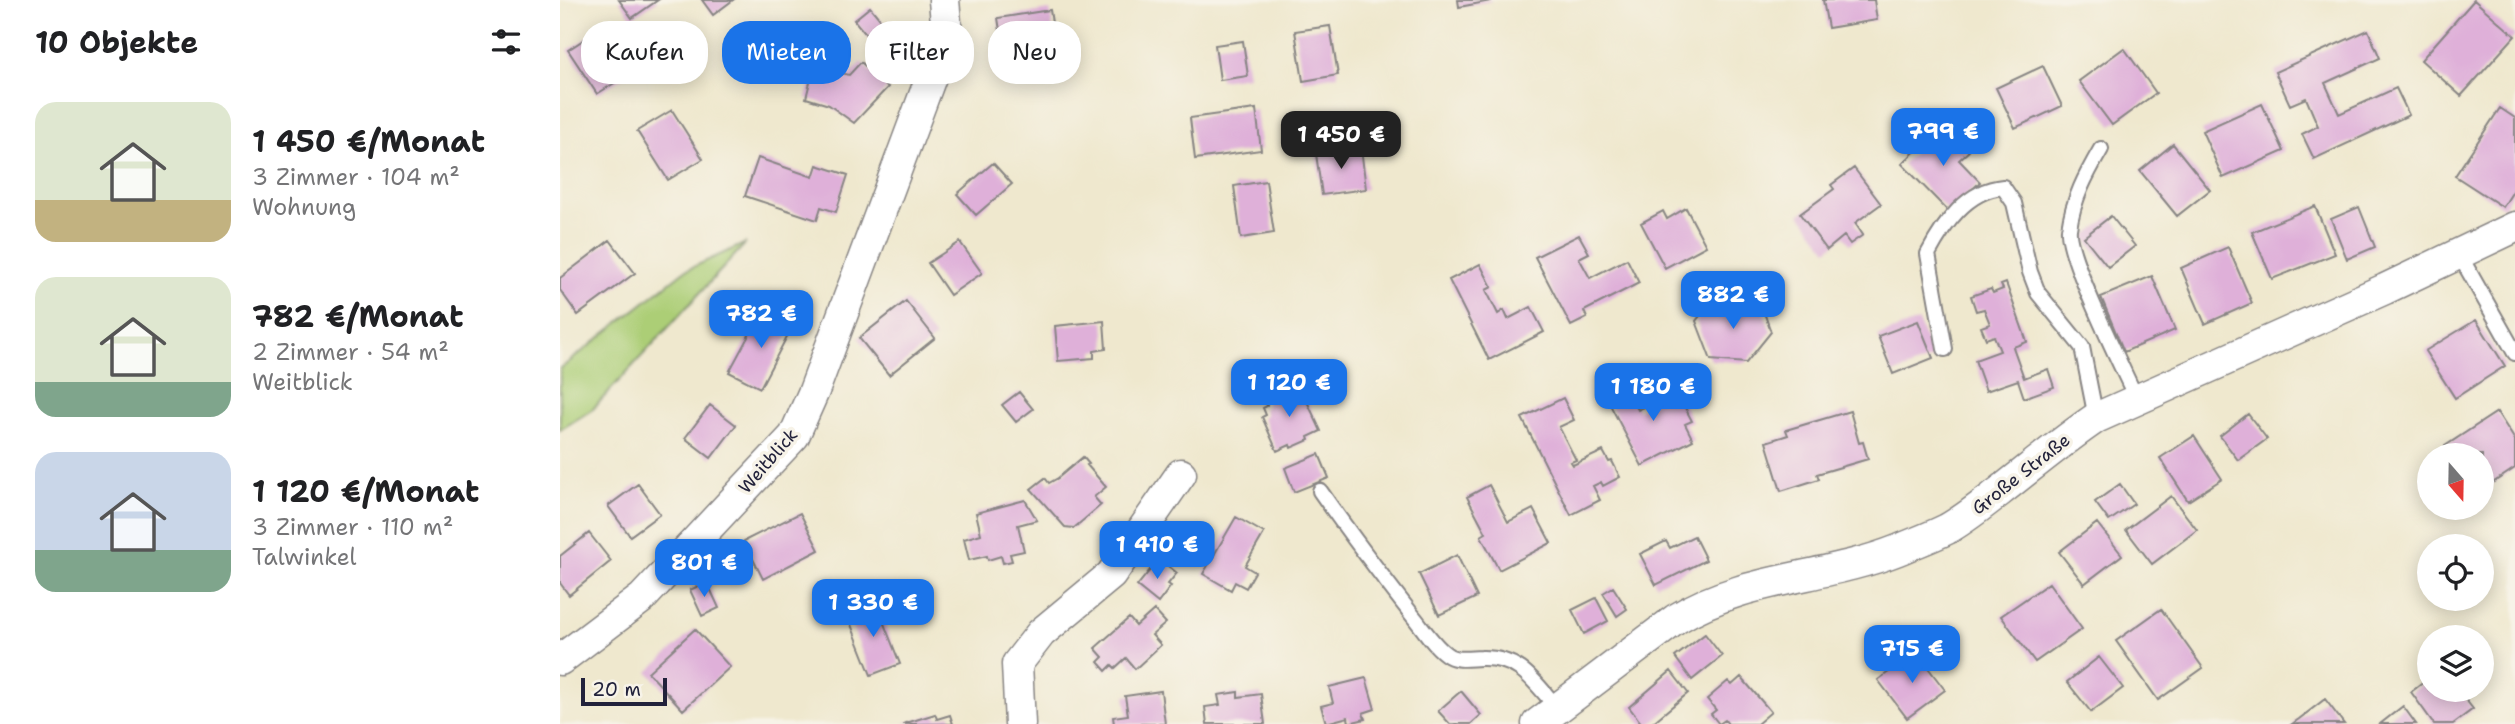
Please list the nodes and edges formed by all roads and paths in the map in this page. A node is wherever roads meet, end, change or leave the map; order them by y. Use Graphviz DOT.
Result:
graph roads {
  1 [pos="944,0"];
  2 [pos="2101,149"];
  3 [pos="2515,227"];
  4 [pos="2459,254"];
  5 [pos="1945,349"];
  6 [pos="2515,353"];
  7 [pos="2137,400"];
  8 [pos="2096,418"];
  9 [pos="1181,474"];
  10 [pos="1320,491"];
  11 [pos="560,660"];
  12 [pos="1547,716"];
  13 [pos="1020,724"];
  1 -- 11 [label="street, Weitblick"];
  2 -- 7 [label="lane"];
  3 -- 4 [label="street, Große Straße"];
  4 -- 6 [label="lane"];
  4 -- 7 [label="street, Große Straße"];
  5 -- 8 [label="lane"];
  7 -- 8 [label="street, Große Straße"];
  8 -- 12 [label="street, Große Straße"];
  9 -- 13 [label="street"];
  10 -- 12 [label="lane"];
}
